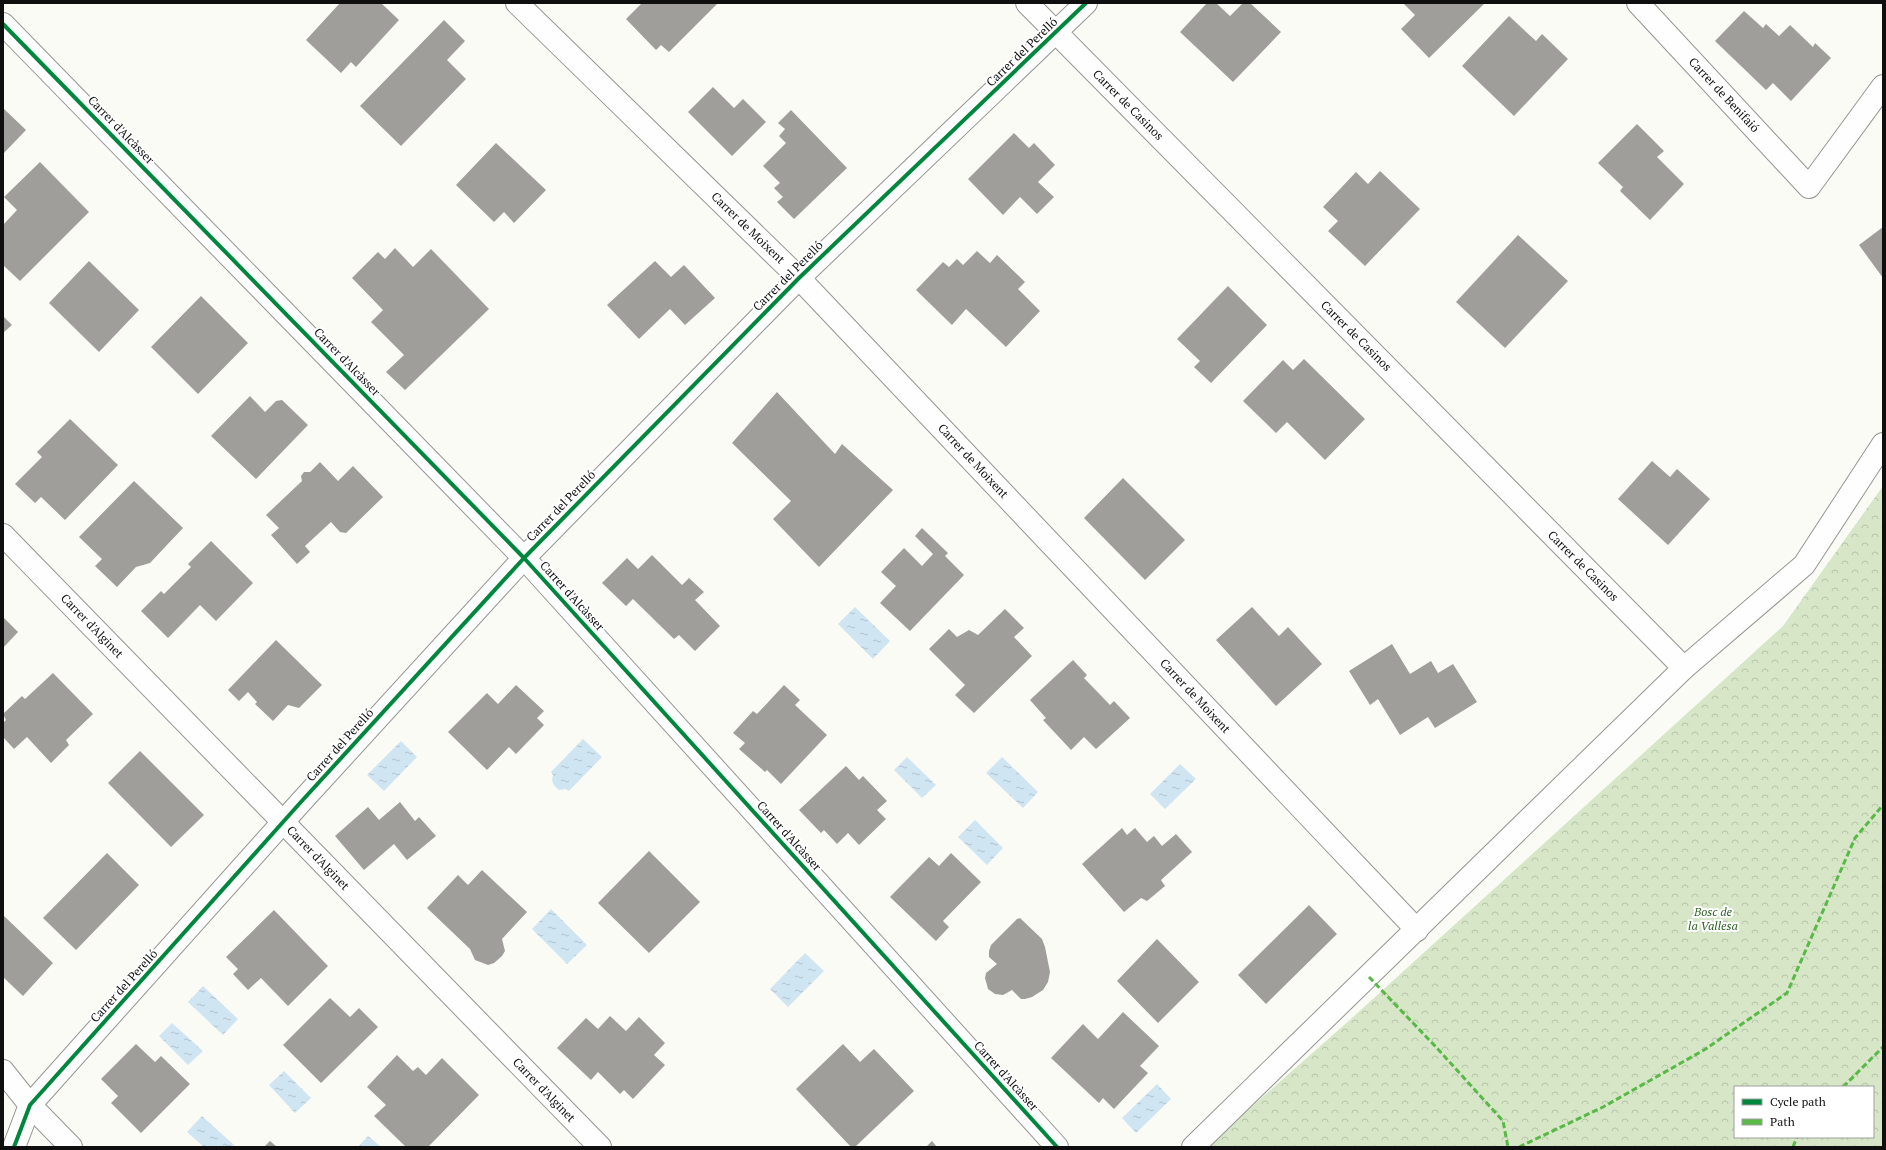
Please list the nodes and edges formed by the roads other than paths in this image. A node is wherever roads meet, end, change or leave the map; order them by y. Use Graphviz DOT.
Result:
graph roads {
  1 [pos="516,3"];
  2 [pos="1027,3"];
  3 [pos="1086,3"];
  4 [pos="1638,3"];
  5 [pos="3,24"];
  6 [pos="1057,33"];
  7 [pos="1883,86"];
  8 [pos="799,278"];
  9 [pos="1883,444"];
  10 [pos="3,535"];
  11 [pos="524,558"];
  12 [pos="1684,668"];
  13 [pos="284,822"];
  14 [pos="1417,930"];
  15 [pos="3,1071"];
  16 [pos="30,1105"];
  17 [pos="14,1147"];
  18 [pos="71,1147"];
  19 [pos="600,1147"];
  20 [pos="1056,1147"];
  21 [pos="1194,1147"];
  1 -- 8 [label="street, Carrer de Moixent"];
  2 -- 6 [label="street, Carrer de Casinos"];
  3 -- 6 [label="street, Carrer del Perelló"];
  4 -- 7 [label="street, Carrer de Benifaió"];
  5 -- 11 [label="street, Carrer d'Alcàsser"];
  6 -- 8 [label="street, Carrer del Perelló"];
  6 -- 12 [label="street, Carrer de Casinos"];
  8 -- 11 [label="street, Carrer del Perelló"];
  8 -- 14 [label="street, Carrer de Moixent"];
  9 -- 12 [label="street"];
  10 -- 13 [label="street, Carrer d'Alginet"];
  11 -- 13 [label="street, Carrer del Perelló"];
  11 -- 20 [label="street, Carrer d'Alcàsser"];
  12 -- 14 [label="street"];
  13 -- 16 [label="street, Carrer del Perelló"];
  13 -- 19 [label="street, Carrer d'Alginet"];
  14 -- 21 [label="street"];
  15 -- 16 [label="street"];
  16 -- 17 [label="street"];
  16 -- 18 [label="street"];
}
